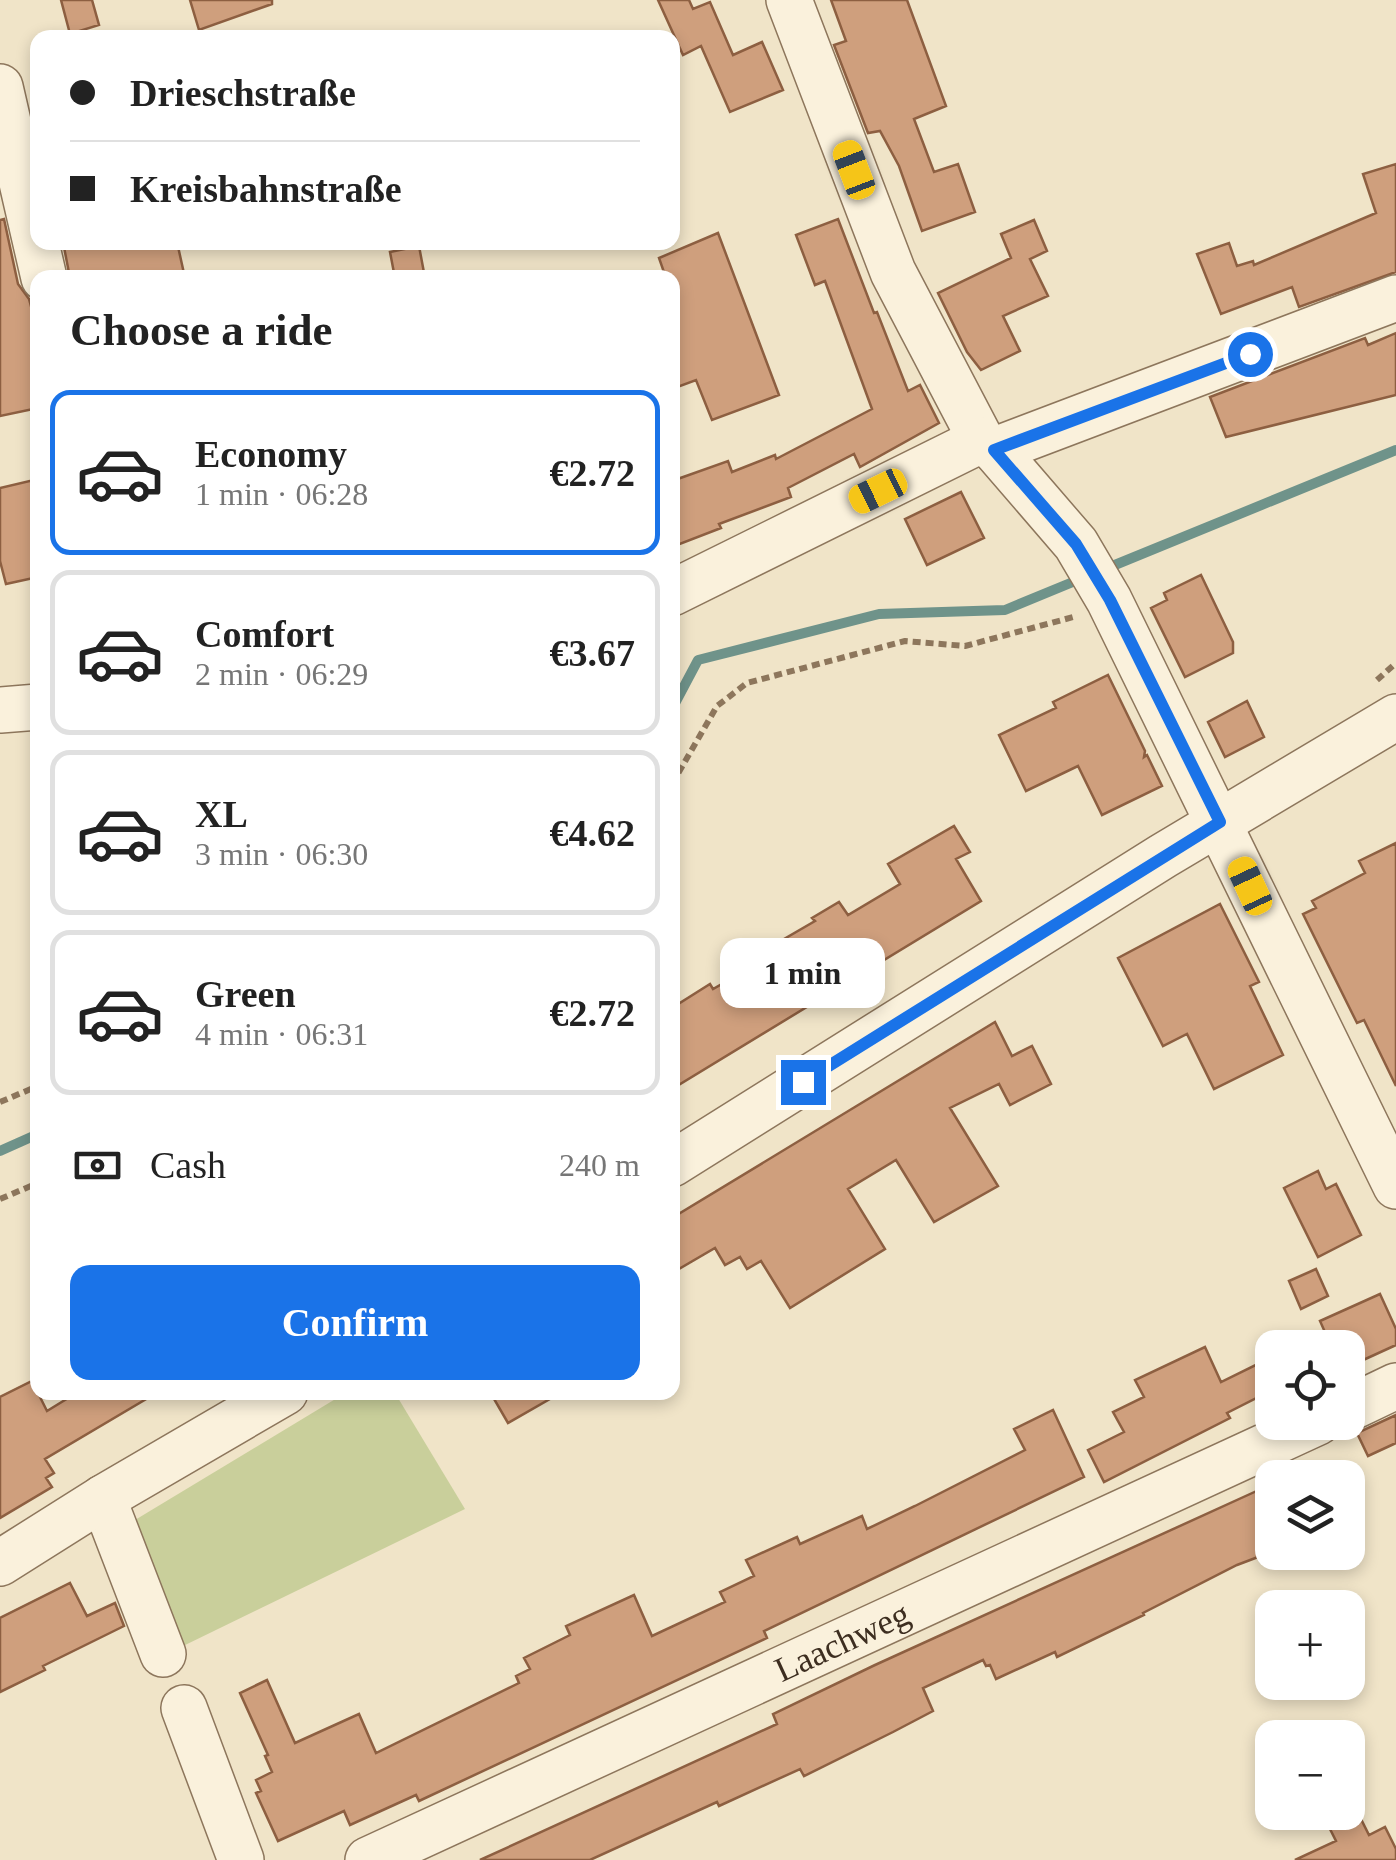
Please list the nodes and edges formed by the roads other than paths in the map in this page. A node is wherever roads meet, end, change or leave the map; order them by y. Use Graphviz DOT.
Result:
graph roads {
  1 [pos="789,0"];
  2 [pos="0,87"];
  3 [pos="30,217"];
  4 [pos="1396,298"];
  5 [pos="988,445"];
  6 [pos="680,589"];
  7 [pos="30,707"];
  8 [pos="0,710"];
  9 [pos="1396,717"];
  10 [pos="1220,822"];
  11 [pos="680,1159"];
  12 [pos="1396,1186"];
  13 [pos="1396,1386"];
  14 [pos="271,1400"];
  15 [pos="1365,1401"];
  16 [pos="1279,1440"];
  17 [pos="103,1498"];
  18 [pos="0,1563"];
  19 [pos="162,1654"];
  20 [pos="184,1708"];
  21 [pos="241,1860"];
  22 [pos="368,1860"];
  1 -- 5 [label="street"];
  2 -- 3 [label="street"];
  4 -- 5 [label="street"];
  5 -- 6 [label="street"];
  5 -- 10 [label="street"];
  7 -- 8 [label="street"];
  9 -- 10 [label="street"];
  10 -- 11 [label="street"];
  10 -- 12 [label="street"];
  13 -- 15 [label="street"];
  14 -- 17 [label="street"];
  16 -- 22 [label="street, Laachweg"];
  17 -- 18 [label="street"];
  17 -- 19 [label="street"];
  20 -- 21 [label="street"];
}
